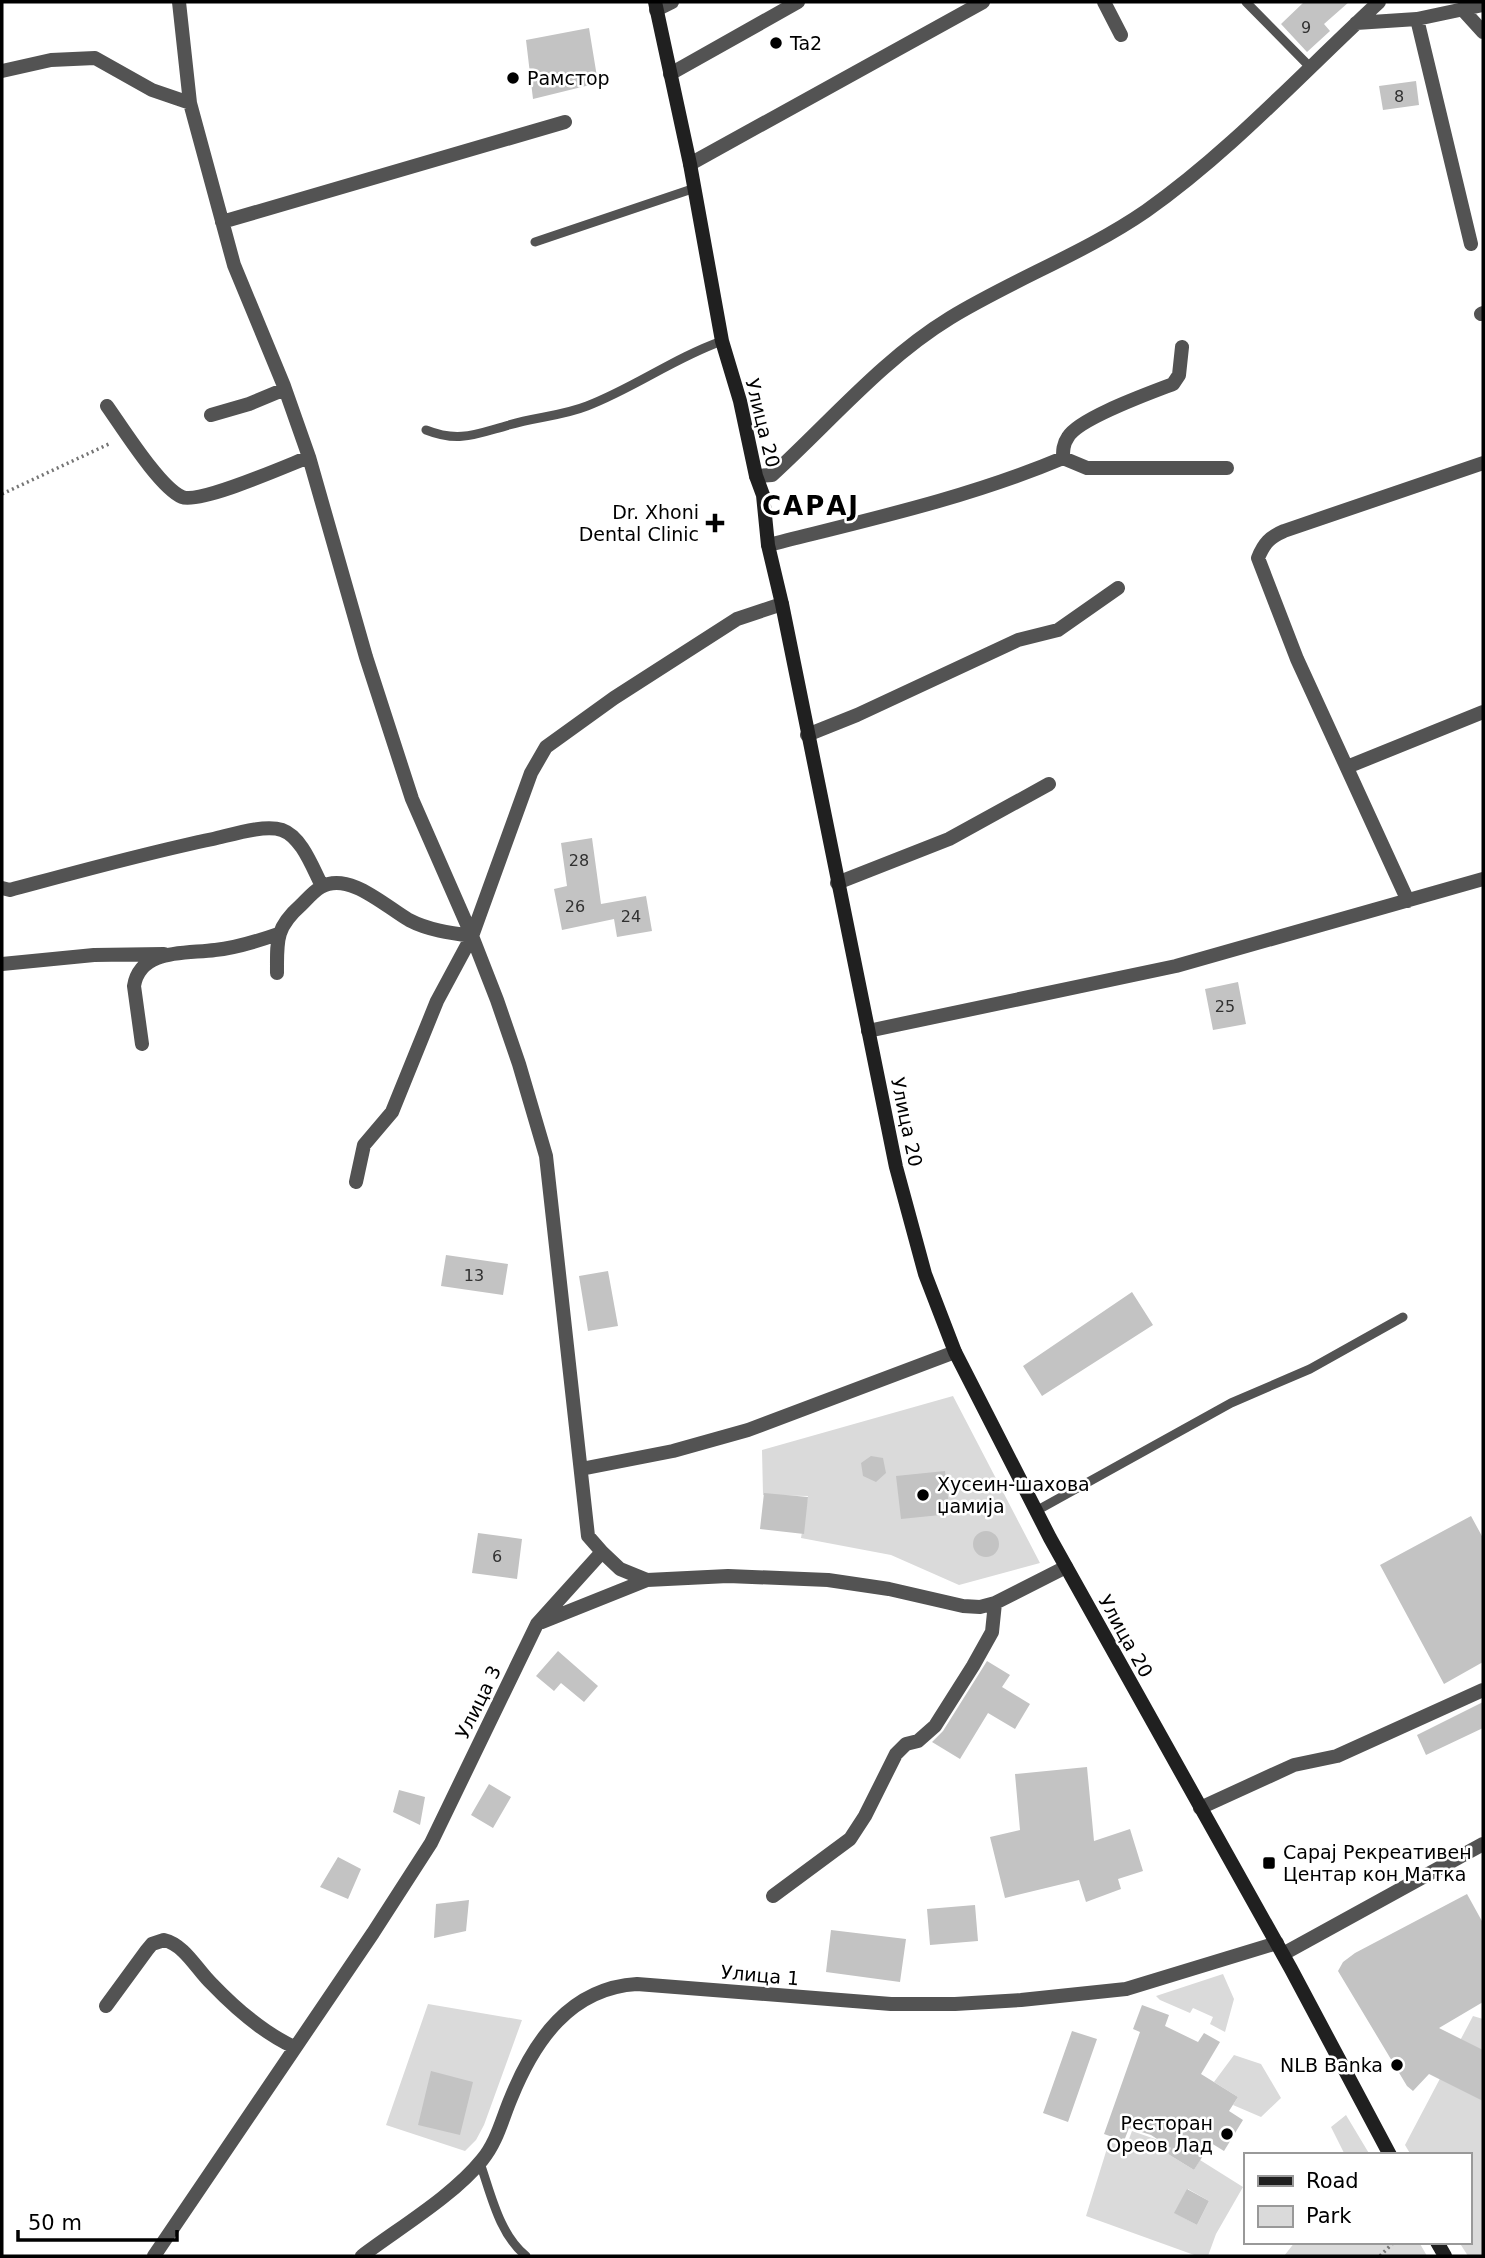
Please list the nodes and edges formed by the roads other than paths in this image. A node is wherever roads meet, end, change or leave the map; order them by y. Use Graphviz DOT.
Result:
graph roads {
  1 [pos="179,2"];
  2 [pos="672,2"];
  3 [pos="798,2"];
  4 [pos="983,2"];
  5 [pos="1104,2"];
  6 [pos="1246,2"];
  7 [pos="1379,2"];
  8 [pos="1483,5"];
  9 [pos="656,6"];
  10 [pos="1463,10"];
  11 [pos="1418,19"];
  12 [pos="1356,23"];
  13 [pos="1483,32"];
  14 [pos="1121,35"];
  15 [pos="1311,68"];
  16 [pos="2,71"];
  17 [pos="670,74"];
  18 [pos="190,103"];
  19 [pos="565,122"];
  20 [pos="690,164"];
  21 [pos="695,188"];
  22 [pos="222,222"];
  23 [pos="535,243"];
  24 [pos="1471,244"];
  25 [pos="722,341"];
  26 [pos="1182,347"];
  27 [pos="285,389"];
  28 [pos="107,406"];
  29 [pos="211,415"];
  30 [pos="426,430"];
  31 [pos="309,457"];
  32 [pos="1063,458"];
  33 [pos="1483,463"];
  34 [pos="1227,468"];
  35 [pos="756,476"];
  36 [pos="768,545"];
  37 [pos="1118,589"];
  38 [pos="782,604"];
  39 [pos="1483,712"];
  40 [pos="807,735"];
  41 [pos="1347,768"];
  42 [pos="1049,784"];
  43 [pos="1483,879"];
  44 [pos="837,883"];
  45 [pos="322,886"];
  46 [pos="2,888"];
  47 [pos="1408,901"];
  48 [pos="278,934"];
  49 [pos="472,936"];
  50 [pos="169,954"];
  51 [pos="2,964"];
  52 [pos="277,973"];
  53 [pos="868,1031"];
  54 [pos="142,1044"];
  55 [pos="356,1182"];
  56 [pos="1403,1317"];
  57 [pos="955,1352"];
  58 [pos="581,1469"];
  59 [pos="1036,1511"];
  60 [pos="602,1552"];
  61 [pos="1066,1567"];
  62 [pos="647,1580"];
  63 [pos="995,1603"];
  64 [pos="537,1624"];
  65 [pos="1483,1690"];
  66 [pos="1200,1808"];
  67 [pos="1483,1844"];
  68 [pos="773,1896"];
  69 [pos="1280,1949"];
  70 [pos="106,2006"];
  71 [pos="294,2047"];
  72 [pos="1389,2153"];
  73 [pos="480,2163"];
  74 [pos="154,2256"];
  75 [pos="362,2256"];
  76 [pos="526,2256"];
  1 -- 18 [label="street"];
  2 -- 9 [label="street"];
  3 -- 17 [label="street"];
  4 -- 20 [label="street"];
  5 -- 14 [label="street"];
  6 -- 15 [label="lane"];
  7 -- 12 [label="street"];
  8 -- 10 [label="street"];
  9 -- 17 [label="street, Улица 20"];
  10 -- 11 [label="street"];
  10 -- 13 [label="street"];
  11 -- 12 [label="street"];
  11 -- 24 [label="street"];
  12 -- 15 [label="street"];
  15 -- 35 [label="street"];
  16 -- 18 [label="street"];
  17 -- 20 [label="street, Улица 20"];
  18 -- 22 [label="street"];
  19 -- 22 [label="street"];
  20 -- 21 [label="street, Улица 20"];
  21 -- 23 [label="lane"];
  21 -- 25 [label="street, Улица 20"];
  22 -- 27 [label="street"];
  25 -- 30 [label="lane"];
  25 -- 35 [label="street, Улица 20"];
  26 -- 32 [label="street"];
  27 -- 29 [label="street"];
  27 -- 31 [label="street"];
  28 -- 31 [label="street"];
  31 -- 49 [label="street"];
  32 -- 34 [label="street"];
  32 -- 36 [label="street"];
  33 -- 41 [label="street"];
  35 -- 36 [label="street, Улица 20"];
  36 -- 38 [label="street, Улица 20"];
  37 -- 40 [label="street"];
  38 -- 40 [label="street, Улица 20"];
  38 -- 49 [label="street"];
  39 -- 41 [label="street"];
  40 -- 44 [label="street, Улица 20"];
  41 -- 47 [label="street"];
  42 -- 44 [label="street"];
  43 -- 47 [label="street"];
  44 -- 53 [label="street, Улица 20"];
  45 -- 46 [label="street"];
  45 -- 48 [label="street"];
  45 -- 49 [label="street"];
  47 -- 53 [label="street"];
  48 -- 50 [label="street"];
  48 -- 52 [label="street"];
  49 -- 55 [label="street"];
  49 -- 58 [label="street"];
  50 -- 51 [label="street"];
  50 -- 54 [label="street"];
  53 -- 57 [label="street, Улица 20"];
  56 -- 59 [label="lane"];
  57 -- 58 [label="street"];
  57 -- 59 [label="street, Улица 20"];
  58 -- 60 [label="street"];
  59 -- 61 [label="street, Улица 20"];
  60 -- 62 [label="street"];
  60 -- 64 [label="street, Улица 3"];
  61 -- 63 [label="street"];
  61 -- 66 [label="street, Улица 20"];
  62 -- 63 [label="street"];
  62 -- 64 [label="street"];
  63 -- 68 [label="street"];
  64 -- 71 [label="street, Улица 3"];
  65 -- 66 [label="street"];
  66 -- 69 [label="street, Улица 20"];
  67 -- 69 [label="street, Улица 1"];
  69 -- 72 [label="street, Улица 20"];
  69 -- 73 [label="street, Улица 1"];
  70 -- 71 [label="street"];
  71 -- 74 [label="street, Улица 3"];
  73 -- 75 [label="street, Улица 1"];
  73 -- 76 [label="lane"];
}
